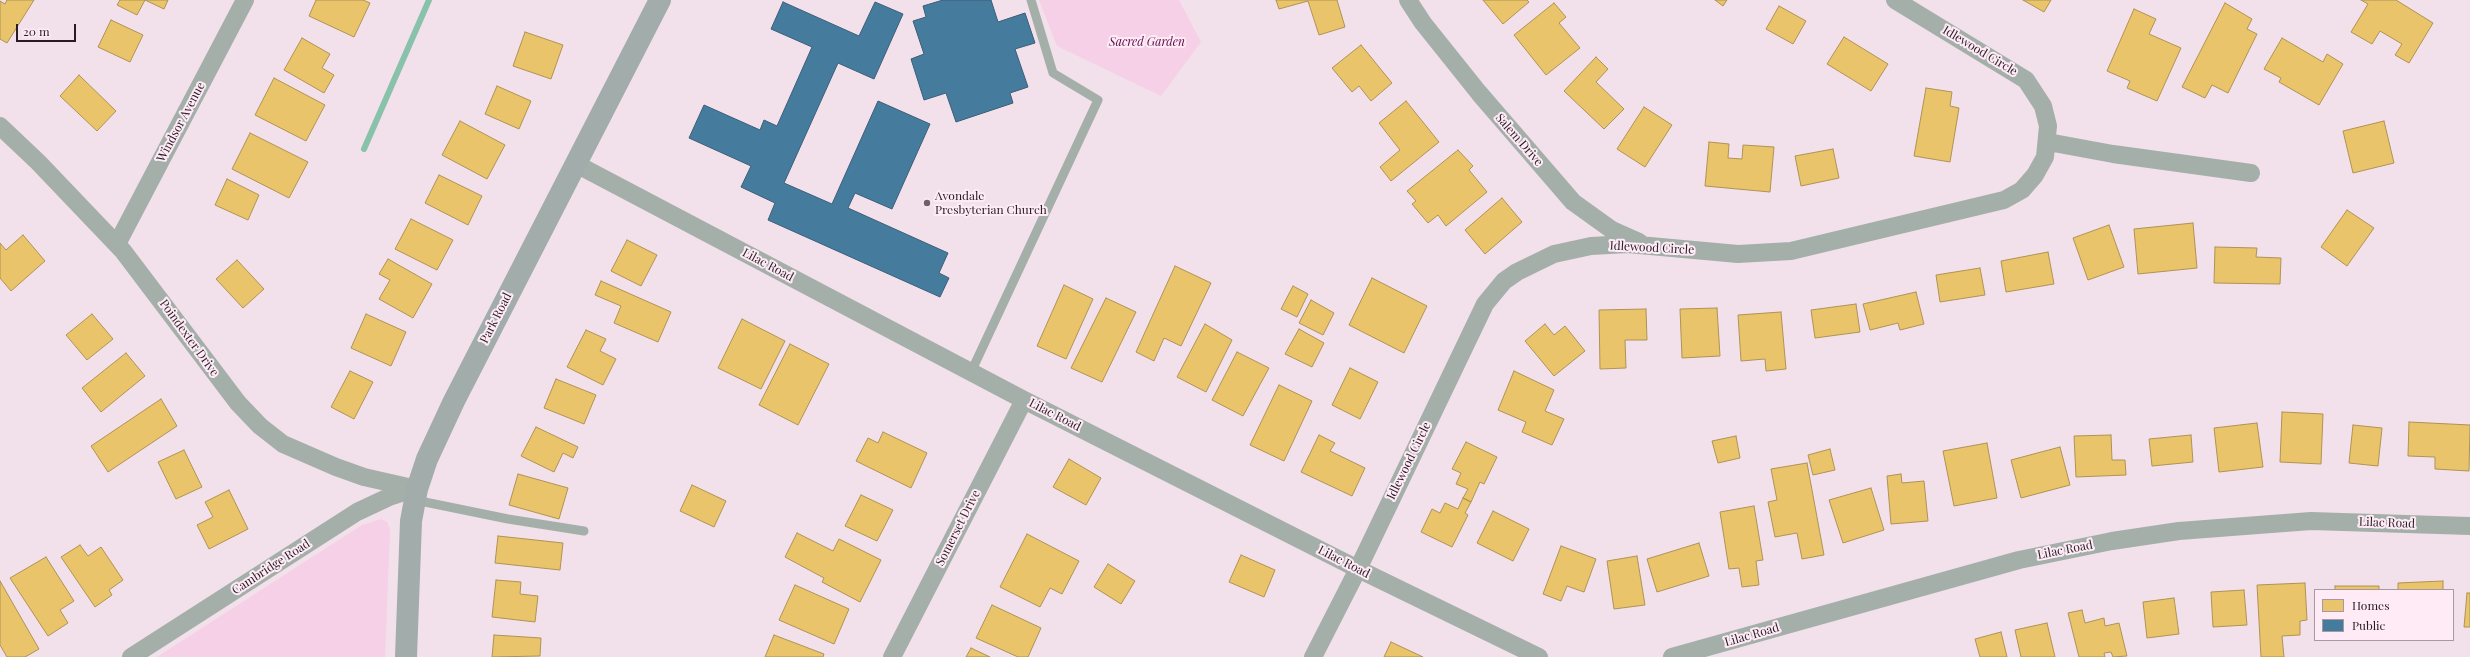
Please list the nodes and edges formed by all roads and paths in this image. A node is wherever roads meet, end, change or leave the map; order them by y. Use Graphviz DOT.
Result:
graph roads {
  1 [pos="245,0"];
  2 [pos="660,0"];
  3 [pos="1031,0"];
  4 [pos="1408,0"];
  5 [pos="1895,0"];
  6 [pos="0,126"];
  7 [pos="2048,142"];
  8 [pos="576,164"];
  9 [pos="2251,172"];
  10 [pos="117,244"];
  11 [pos="1657,247"];
  12 [pos="972,370"];
  13 [pos="1024,400"];
  14 [pos="416,494"];
  15 [pos="2470,526"];
  16 [pos="584,531"];
  17 [pos="1358,569"];
  18 [pos="131,657"];
  19 [pos="406,657"];
  20 [pos="892,657"];
  21 [pos="1313,657"];
  22 [pos="1539,657"];
  23 [pos="1672,657"];
  1 -- 10 [label="street, Windsor Avenue"];
  2 -- 8 [label="main road, Park Road"];
  3 -- 12 [label="lane"];
  4 -- 11 [label="street, Salem Drive"];
  5 -- 7 [label="street, Idlewood Circle"];
  6 -- 10 [label="street, Poindexter Drive"];
  7 -- 9 [label="street"];
  7 -- 11 [label="street, Idlewood Circle"];
  8 -- 12 [label="street, Lilac Road"];
  8 -- 14 [label="main road, Park Road"];
  10 -- 14 [label="street, Poindexter Drive"];
  11 -- 17 [label="street, Idlewood Circle"];
  12 -- 13 [label="street, Lilac Road"];
  13 -- 17 [label="street, Lilac Road"];
  13 -- 20 [label="street, Somerset Drive"];
  14 -- 16 [label="lane"];
  14 -- 18 [label="street, Cambridge Road"];
  14 -- 19 [label="main road, Park Road"];
  15 -- 23 [label="street, Lilac Road"];
  17 -- 21 [label="street, Idlewood Circle"];
  17 -- 22 [label="street, Lilac Road"];
}
